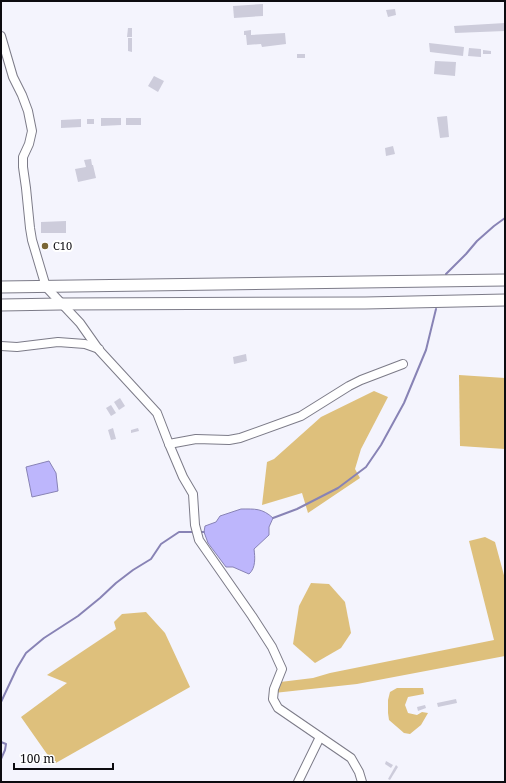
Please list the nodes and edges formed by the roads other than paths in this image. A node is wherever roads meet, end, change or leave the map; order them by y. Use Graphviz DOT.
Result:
graph roads {
  1 [pos="1,36"];
  2 [pos="505,275"];
  3 [pos="505,280"];
  4 [pos="367,283"];
  5 [pos="1,287"];
  6 [pos="46,287"];
  7 [pos="505,300"];
  8 [pos="365,303"];
  9 [pos="61,304"];
  10 [pos="1,305"];
  11 [pos="505,306"];
  12 [pos="1,346"];
  13 [pos="99,350"];
  14 [pos="403,364"];
  15 [pos="169,444"];
  16 [pos="320,736"];
  17 [pos="298,782"];
  18 [pos="362,782"];
  1 -- 6 [label="street"];
  2 -- 4 [label="highway"];
  3 -- 4 [label="highway"];
  4 -- 6 [label="highway"];
  5 -- 6 [label="highway"];
  6 -- 9 [label="street"];
  7 -- 8 [label="highway"];
  8 -- 9 [label="highway"];
  8 -- 11 [label="highway"];
  9 -- 10 [label="highway"];
  9 -- 13 [label="street"];
  12 -- 13 [label="street"];
  13 -- 15 [label="street"];
  14 -- 15 [label="street"];
  15 -- 16 [label="street"];
  16 -- 17 [label="street"];
  16 -- 18 [label="street"];
}
